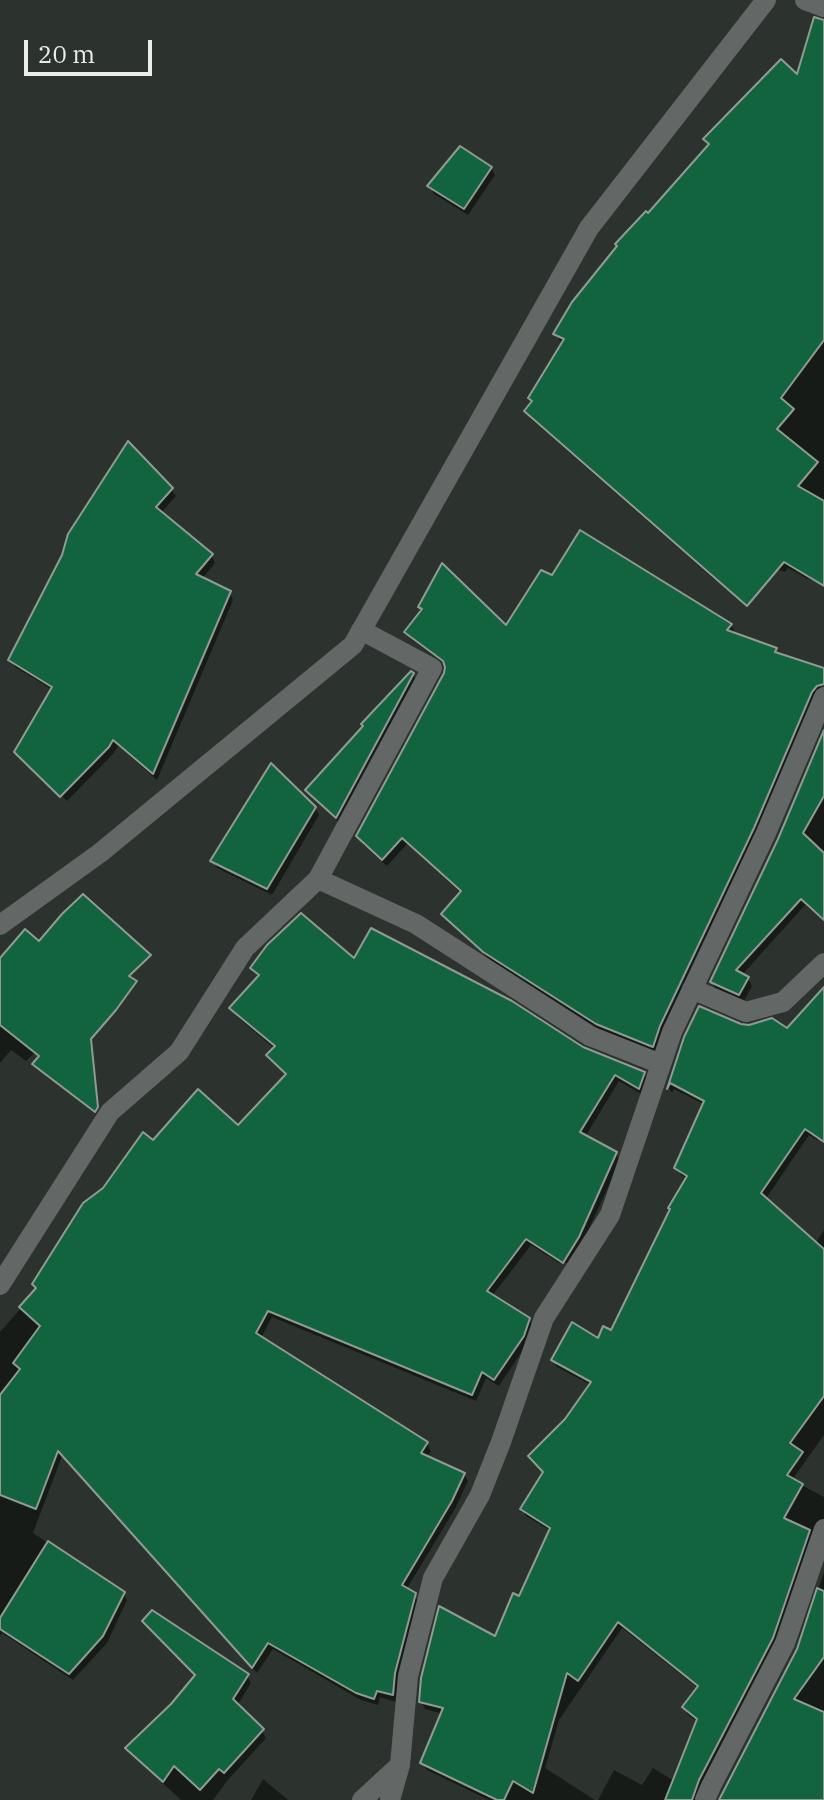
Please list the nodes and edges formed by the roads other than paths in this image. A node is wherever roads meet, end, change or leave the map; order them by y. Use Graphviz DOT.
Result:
graph roads {
  1 [pos="766,0"];
  2 [pos="805,0"];
  3 [pos="824,7"];
  4 [pos="361,630"];
  5 [pos="824,697"];
  6 [pos="318,879"];
  7 [pos="0,925"];
  8 [pos="824,963"];
  9 [pos="692,989"];
  10 [pos="661,1064"];
  11 [pos="0,1285"];
  12 [pos="824,1529"];
  13 [pos="400,1765"];
  14 [pos="362,1800"];
  15 [pos="390,1800"];
  16 [pos="705,1800"];
  1 -- 4 [label="street"];
  2 -- 3 [label="street"];
  4 -- 6 [label="street"];
  4 -- 7 [label="street"];
  5 -- 9 [label="street"];
  6 -- 10 [label="street"];
  6 -- 11 [label="street"];
  8 -- 9 [label="street"];
  9 -- 10 [label="street"];
  10 -- 13 [label="street"];
  12 -- 16 [label="street"];
  13 -- 14 [label="street"];
  13 -- 15 [label="street"];
}
